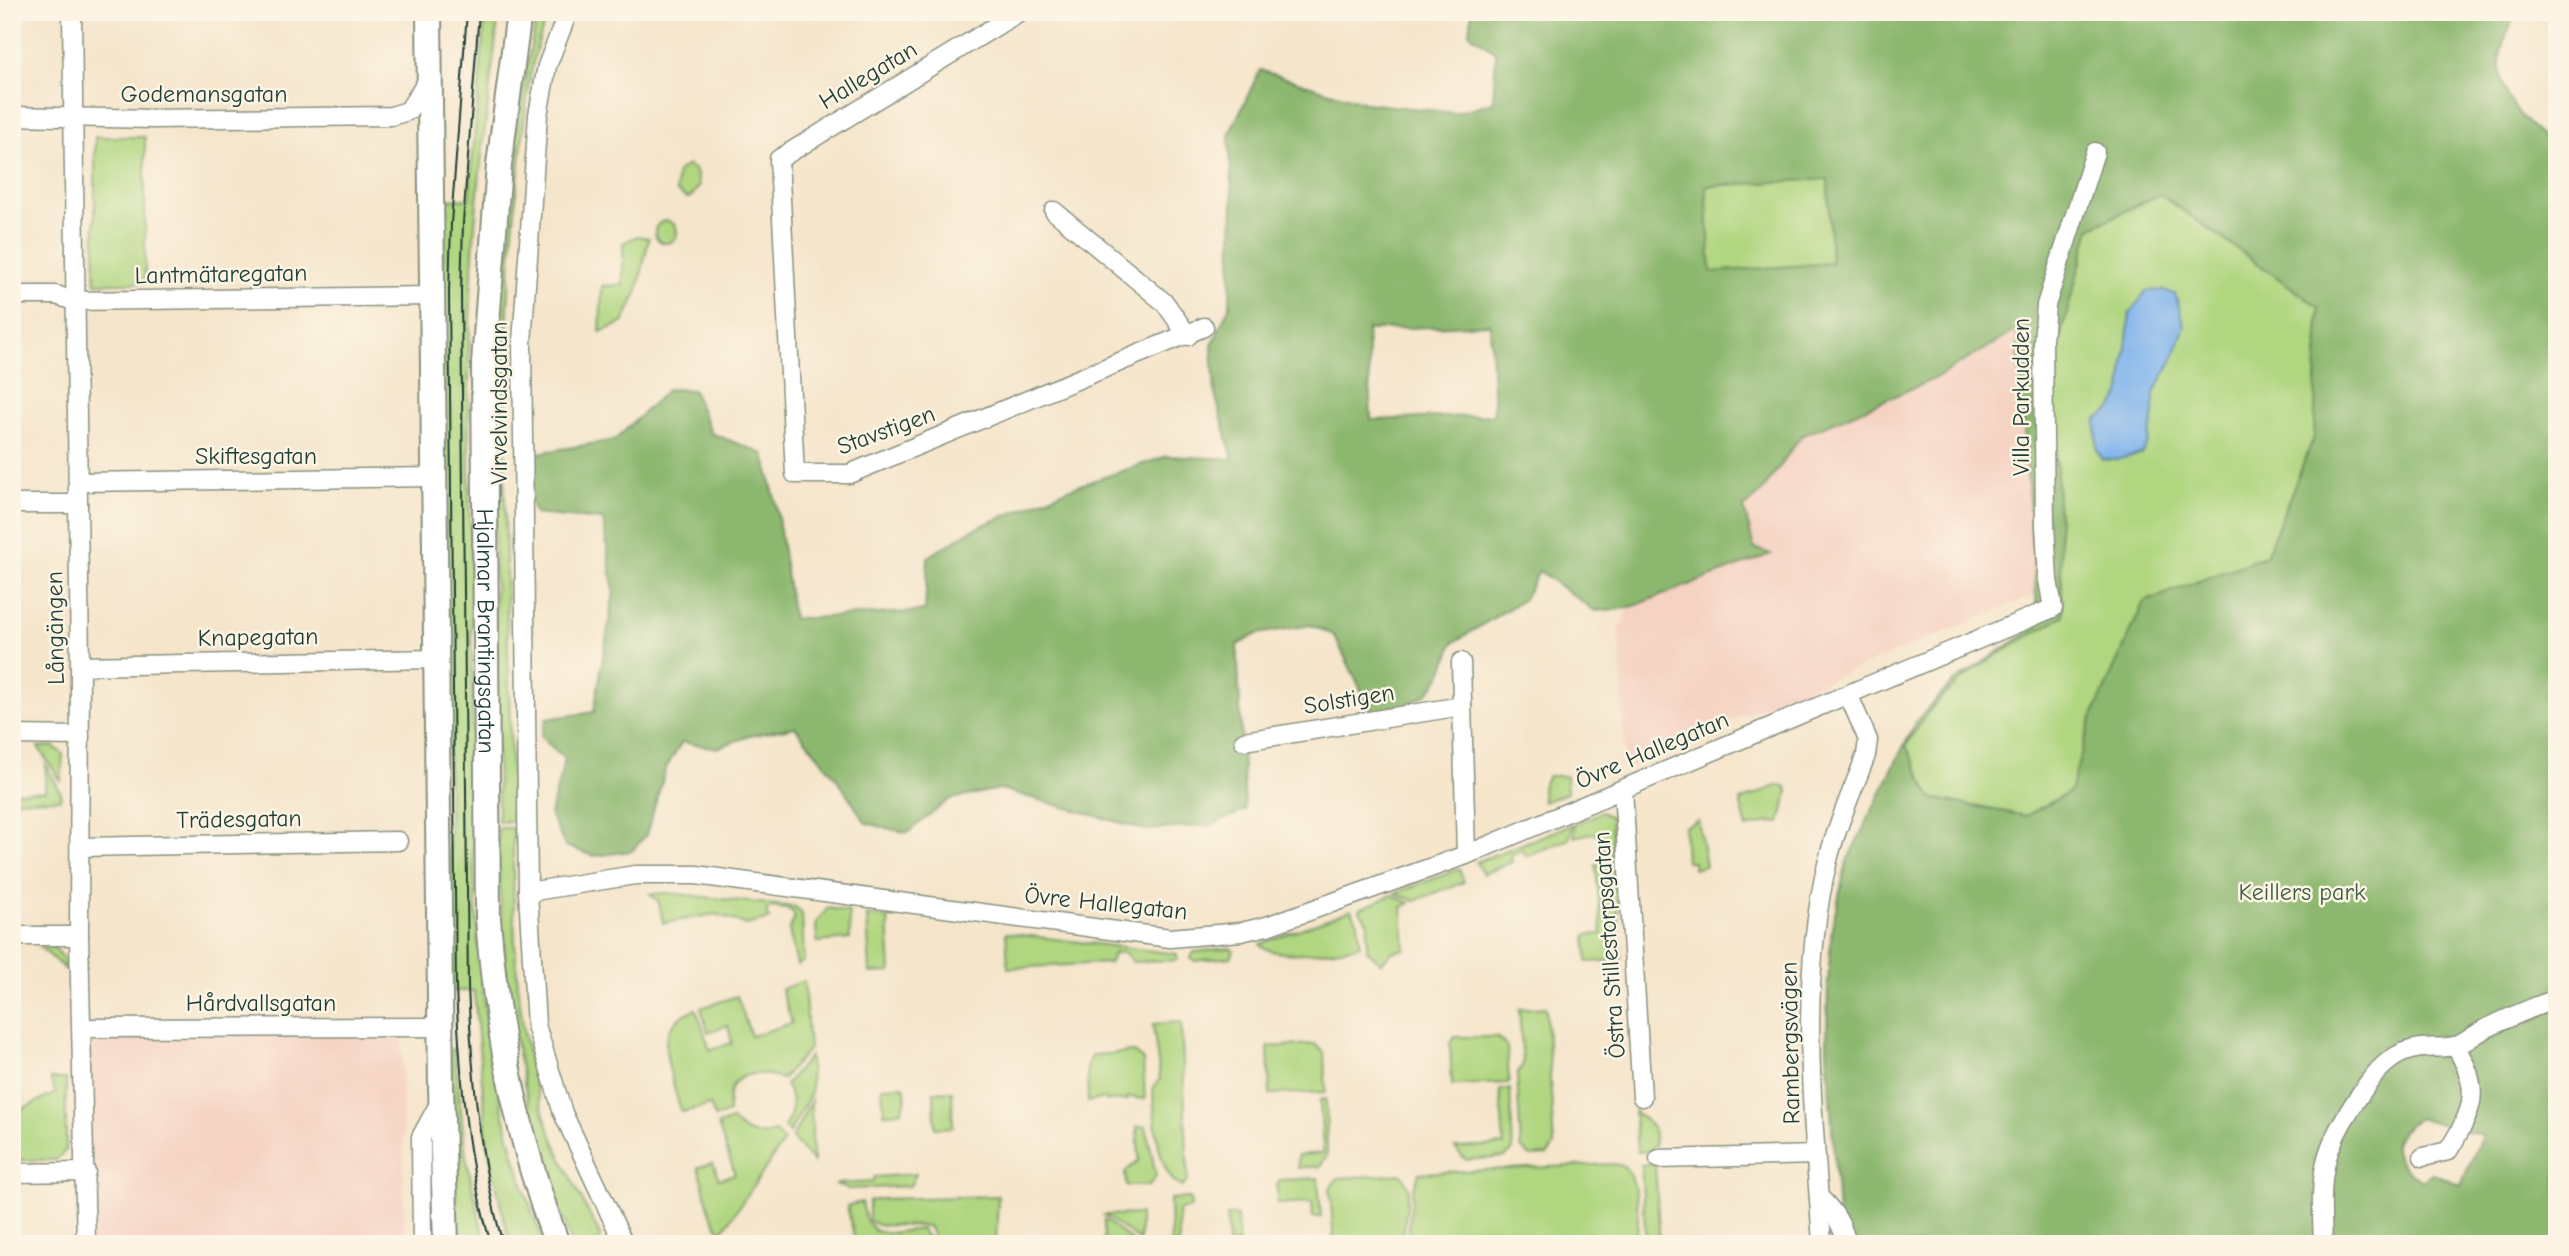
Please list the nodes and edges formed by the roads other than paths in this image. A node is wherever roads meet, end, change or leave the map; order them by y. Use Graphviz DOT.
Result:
graph roads {
  1 [pos="72,12"];
  2 [pos="429,12"];
  3 [pos="519,12"];
  4 [pos="568,12"];
  5 [pos="1018,12"];
  6 [pos="430,77"];
  7 [pos="12,116"];
  8 [pos="75,120"];
  9 [pos="2095,152"];
  10 [pos="779,159"];
  11 [pos="1054,211"];
  12 [pos="12,295"];
  13 [pos="432,296"];
  14 [pos="74,301"];
  15 [pos="434,477"];
  16 [pos="78,482"];
  17 [pos="12,504"];
  18 [pos="78,504"];
  19 [pos="436,659"];
  20 [pos="1461,662"];
  21 [pos="80,666"];
  22 [pos="1849,696"];
  23 [pos="1462,706"];
  24 [pos="12,735"];
  25 [pos="80,736"];
  26 [pos="1244,741"];
  27 [pos="1623,789"];
  28 [pos="398,841"];
  29 [pos="80,847"];
  30 [pos="1466,855"];
  31 [pos="528,892"];
  32 [pos="12,936"];
  33 [pos="79,936"];
  34 [pos="2557,999"];
  35 [pos="440,1027"];
  36 [pos="82,1028"];
  37 [pos="2455,1046"];
  38 [pos="1643,1097"];
  39 [pos="441,1100"];
  40 [pos="1816,1156"];
  41 [pos="2423,1157"];
  42 [pos="1659,1159"];
  43 [pos="86,1172"];
  44 [pos="12,1173"];
  45 [pos="421,1185"];
  46 [pos="1819,1197"];
  47 [pos="446,1240"];
  48 [pos="86,1244"];
  49 [pos="422,1244"];
  50 [pos="557,1244"];
  51 [pos="624,1244"];
  52 [pos="1822,1244"];
  53 [pos="1847,1244"];
  54 [pos="2323,1244"];
  1 -- 8 [label="street, Långängen"];
  2 -- 6 [label="main road, Hjalmar Brantingsgatan"];
  3 -- 50 [label="main road, Hjalmar Brantingsgatan"];
  4 -- 31 [label="street, Virvelvindsgatan"];
  5 -- 10 [label="street, Hallegatan"];
  6 -- 8 [label="street, Godemansgatan"];
  6 -- 13 [label="main road, Hjalmar Brantingsgatan"];
  7 -- 8 [label="street, Godemansgatan"];
  8 -- 14 [label="street, Långängen"];
  9 -- 22 [label="street, Villa Parkudden"];
  10 -- 11 [label="street, Stavstigen"];
  12 -- 14 [label="street, Lantmätaregatan"];
  13 -- 14 [label="street, Lantmätaregatan"];
  13 -- 15 [label="main road, Hjalmar Brantingsgatan"];
  14 -- 16 [label="street, Långängen"];
  15 -- 16 [label="street, Skiftesgatan"];
  15 -- 19 [label="main road, Hjalmar Brantingsgatan"];
  16 -- 18 [label="street, Långängen"];
  17 -- 18 [label="street"];
  18 -- 21 [label="street, Långängen"];
  19 -- 21 [label="street, Knapegatan"];
  19 -- 35 [label="main road, Hjalmar Brantingsgatan"];
  20 -- 23 [label="street"];
  21 -- 25 [label="street, Långängen"];
  22 -- 27 [label="street, Övre Hallegatan"];
  22 -- 40 [label="street, Rambergsvägen"];
  23 -- 26 [label="street, Solstigen"];
  23 -- 30 [label="street"];
  24 -- 25 [label="street"];
  25 -- 29 [label="street, Långängen"];
  27 -- 30 [label="street, Övre Hallegatan"];
  27 -- 38 [label="street, Östra Stillestorpsgatan"];
  28 -- 29 [label="street, Trädesgatan"];
  29 -- 33 [label="street, Långängen"];
  30 -- 31 [label="street, Övre Hallegatan"];
  31 -- 51 [label="street, Virvelvindsgatan"];
  32 -- 33 [label="street"];
  33 -- 36 [label="street, Långängen"];
  34 -- 37 [label="street"];
  35 -- 36 [label="street, Hårdvallsgatan"];
  35 -- 39 [label="main road, Hjalmar Brantingsgatan"];
  36 -- 43 [label="street, Långängen"];
  37 -- 41 [label="street"];
  37 -- 54 [label="street"];
  39 -- 45 [label="street, Hjalmar Brantingsgatan"];
  39 -- 47 [label="main road, Hjalmar Brantingsgatan"];
  40 -- 42 [label="street"];
  40 -- 46 [label="street, Rambergsvägen"];
  43 -- 44 [label="street"];
  43 -- 48 [label="street, Långängen"];
  45 -- 47 [label="street, Hjalmar Brantingsgatan"];
  45 -- 49 [label="street, Hjalmar Brantingsgatan"];
  46 -- 52 [label="street, Rambergsvägen"];
  46 -- 53 [label="street"];
}
